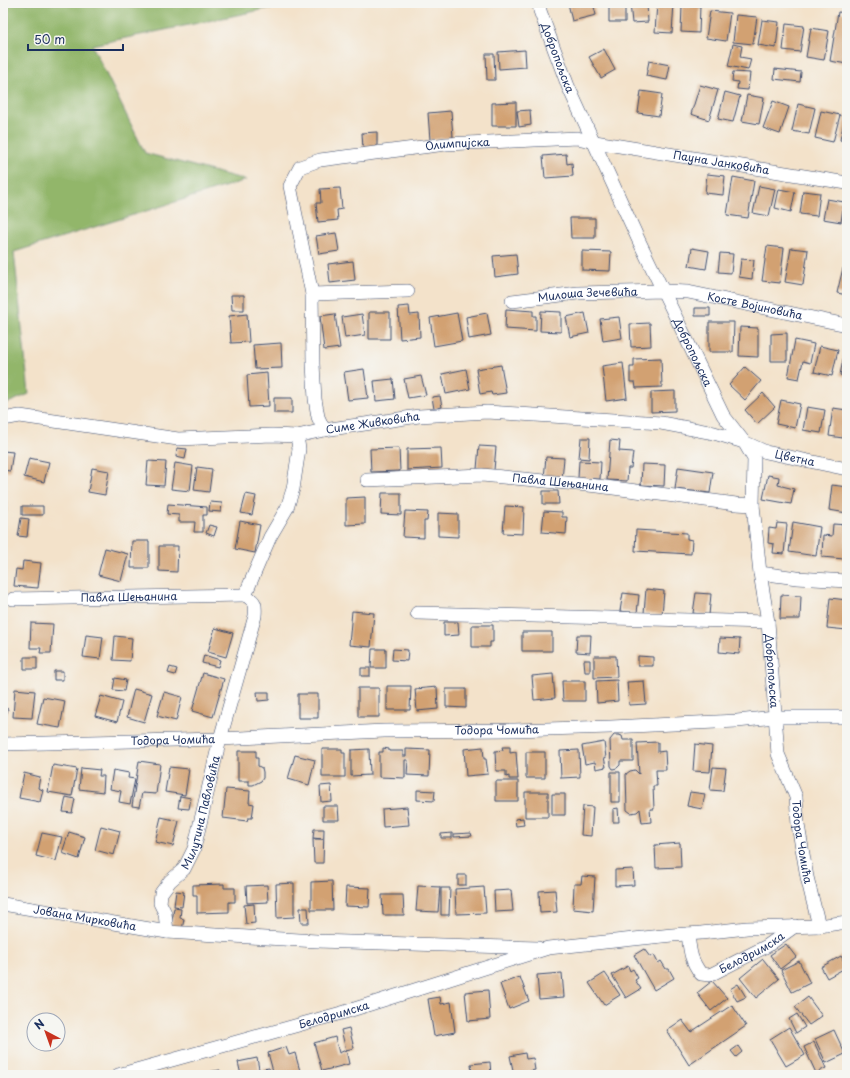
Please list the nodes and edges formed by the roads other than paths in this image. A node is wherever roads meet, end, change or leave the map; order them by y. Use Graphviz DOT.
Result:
graph roads {
  1 [pos="539,3"];
  2 [pos="595,142"];
  3 [pos="847,183"];
  4 [pos="408,291"];
  5 [pos="664,291"];
  6 [pos="312,294"];
  7 [pos="512,301"];
  8 [pos="847,325"];
  9 [pos="3,419"];
  10 [pos="324,430"];
  11 [pos="297,436"];
  12 [pos="744,442"];
  13 [pos="847,469"];
  14 [pos="367,480"];
  15 [pos="753,505"];
  16 [pos="760,573"];
  17 [pos="847,581"];
  18 [pos="245,595"];
  19 [pos="13,599"];
  20 [pos="417,612"];
  21 [pos="768,622"];
  22 [pos="775,717"];
  23 [pos="847,717"];
  24 [pos="220,739"];
  25 [pos="3,744"];
  26 [pos="3,904"];
  27 [pos="847,922"];
  28 [pos="795,926"];
  29 [pos="819,926"];
  30 [pos="167,932"];
  31 [pos="688,934"];
  32 [pos="548,948"];
  33 [pos="118,1075"];
  1 -- 2 [label="street, Добропољска"];
  2 -- 3 [label="street, Пауна Јанковића"];
  2 -- 5 [label="street, Добропољска"];
  2 -- 6 [label="street, Олимпијска"];
  4 -- 6 [label="street"];
  5 -- 7 [label="street, Милоша Зечевића"];
  5 -- 8 [label="street, Косте Војиновића"];
  5 -- 12 [label="street, Добропољска"];
  6 -- 10 [label="street"];
  9 -- 11 [label="street, Симе Живковића"];
  10 -- 11 [label="street, Симе Живковића"];
  10 -- 12 [label="street, Симе Живковића"];
  11 -- 18 [label="street"];
  12 -- 13 [label="street, Цветна"];
  12 -- 15 [label="street, Добропољска"];
  14 -- 15 [label="street, Павла Шењанина"];
  15 -- 16 [label="street, Добропољска"];
  16 -- 17 [label="street"];
  16 -- 21 [label="street, Добропољска"];
  18 -- 19 [label="street, Павла Шењанина"];
  18 -- 24 [label="street, Милутина Павловића"];
  20 -- 21 [label="street"];
  21 -- 22 [label="street, Добропољска"];
  22 -- 23 [label="street"];
  22 -- 24 [label="street, Тодора Чомића"];
  22 -- 29 [label="street, Тодора Чомића"];
  24 -- 25 [label="street, Тодора Чомића"];
  24 -- 30 [label="street, Милутина Павловића"];
  26 -- 30 [label="street, Јована Мирковића"];
  27 -- 29 [label="street, Белодримска"];
  28 -- 29 [label="street, Белодримска"];
  28 -- 31 [label="street, Белодримска"];
  28 -- 31 [label="street, Белодримска"];
  30 -- 32 [label="street, Белодримска"];
  31 -- 32 [label="street, Белодримска"];
  32 -- 33 [label="street, Белодримска"];
}
